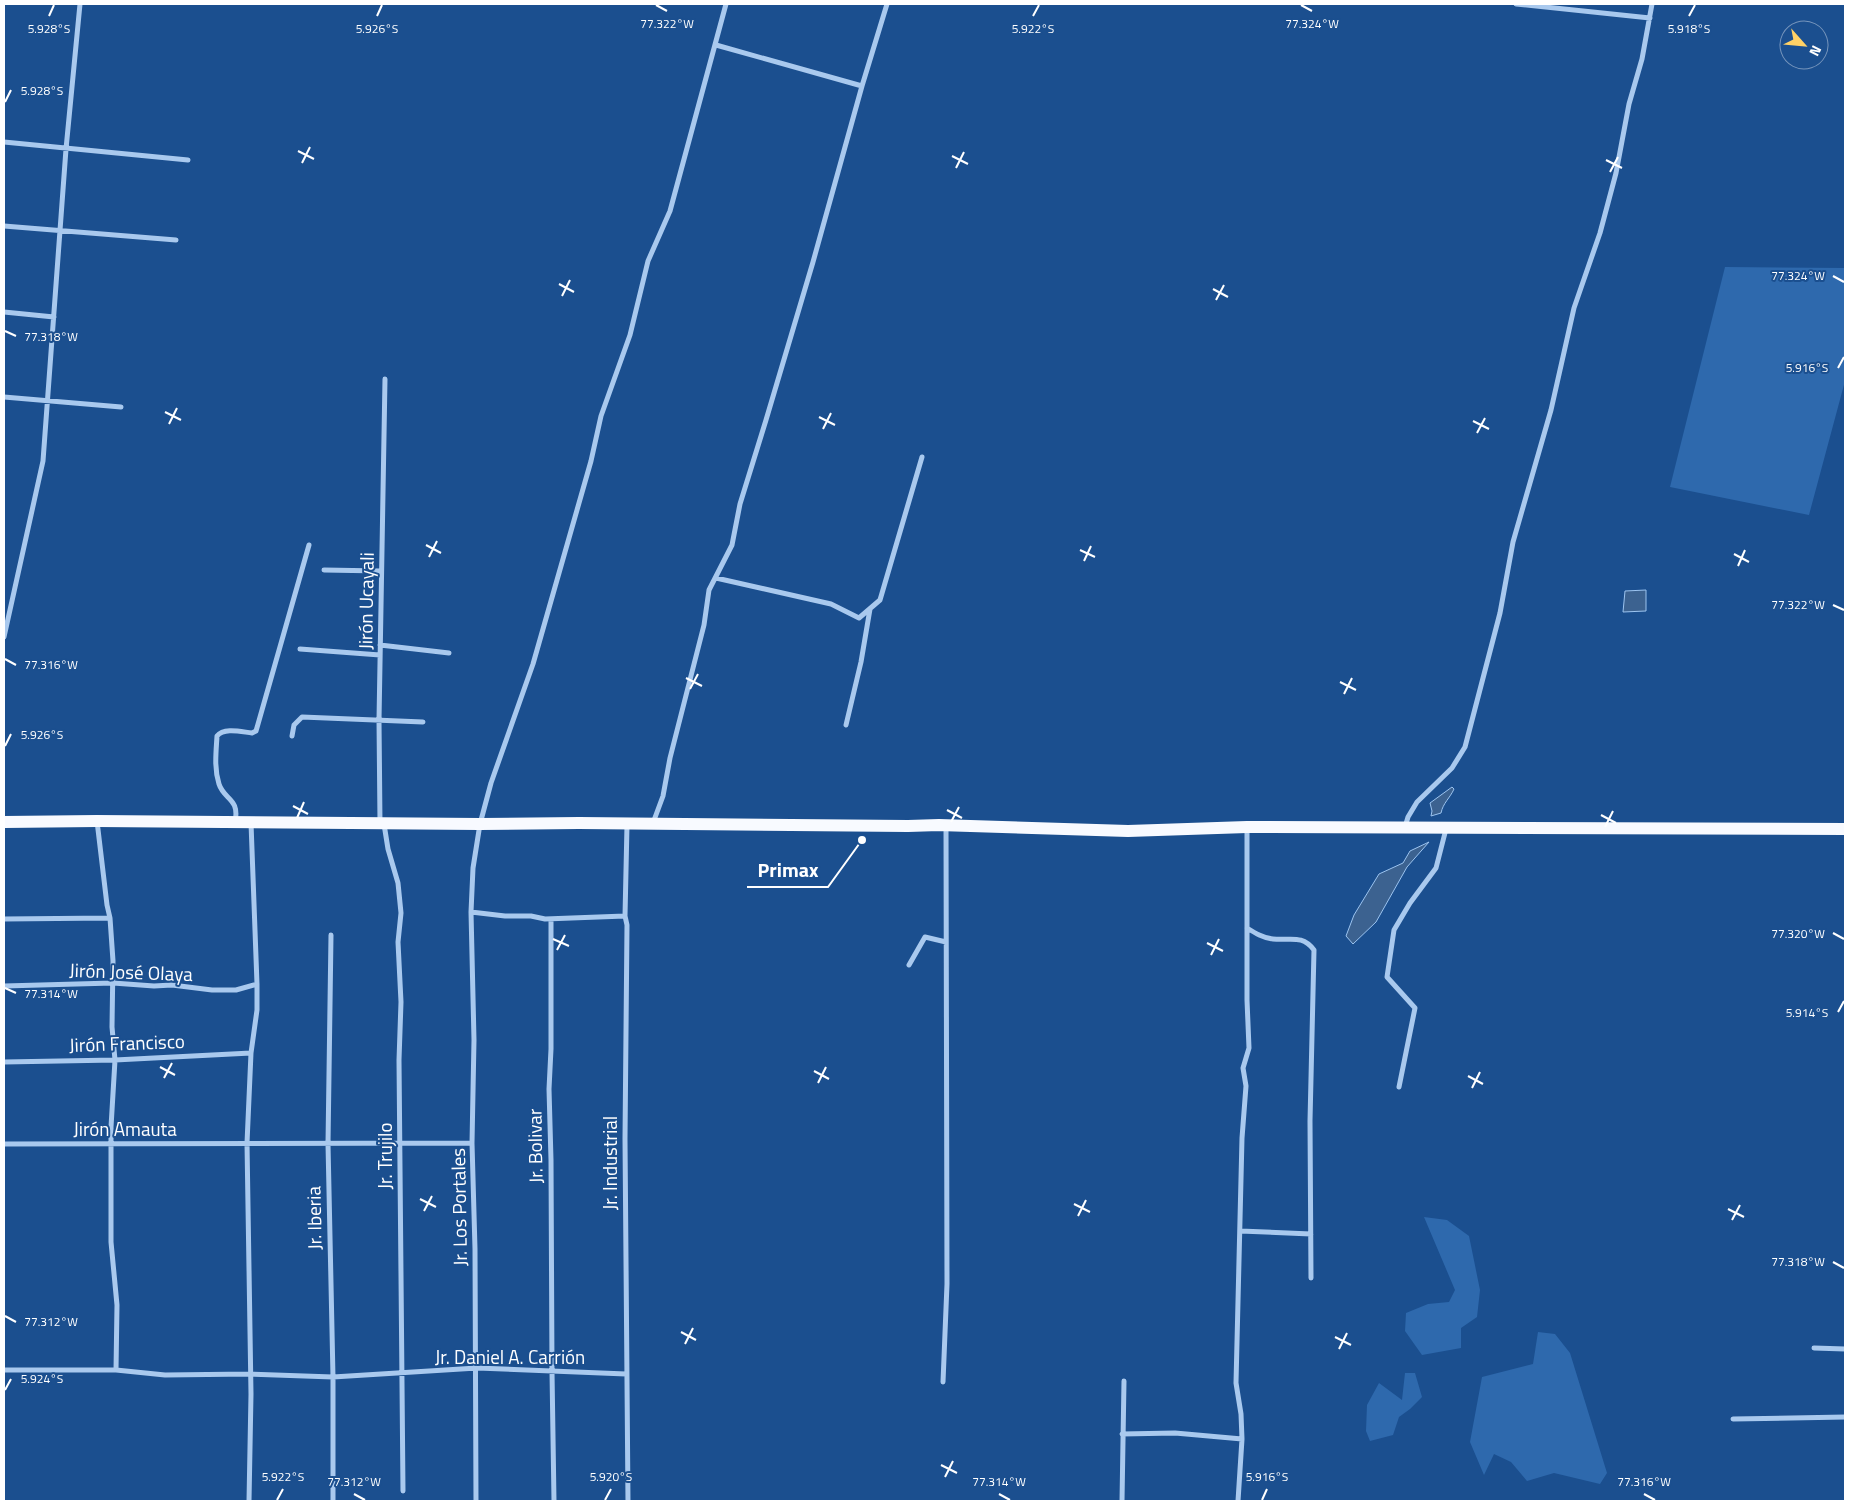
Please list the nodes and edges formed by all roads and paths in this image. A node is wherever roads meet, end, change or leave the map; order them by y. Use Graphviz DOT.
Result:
graph roads {
  1 [pos="80,4"];
  2 [pos="726,4"];
  3 [pos="887,4"];
  4 [pos="1516,4"];
  5 [pos="1652,4"];
  6 [pos="1650,18"];
  7 [pos="716,45"];
  8 [pos="862,86"];
  9 [pos="4,142"];
  10 [pos="66,149"];
  11 [pos="188,160"];
  12 [pos="4,226"];
  13 [pos="60,229"];
  14 [pos="176,240"];
  15 [pos="4,312"];
  16 [pos="54,317"];
  17 [pos="385,379"];
  18 [pos="4,397"];
  19 [pos="47,400"];
  20 [pos="121,407"];
  21 [pos="922,457"];
  22 [pos="309,545"];
  23 [pos="324,570"];
  24 [pos="381,571"];
  25 [pos="716,578"];
  26 [pos="870,609"];
  27 [pos="4,636"];
  28 [pos="380,645"];
  29 [pos="300,649"];
  30 [pos="449,653"];
  31 [pos="380,655"];
  32 [pos="379,720"];
  33 [pos="423,722"];
  34 [pos="846,726"];
  35 [pos="292,736"];
  36 [pos="96,821"];
  37 [pos="4,822"];
  38 [pos="235,822"];
  39 [pos="251,822"];
  40 [pos="382,823"];
  41 [pos="480,824"];
  42 [pos="626,824"];
  43 [pos="653,824"];
  44 [pos="946,825"];
  45 [pos="1246,827"];
  46 [pos="1405,828"];
  47 [pos="1446,829"];
  48 [pos="1845,829"];
  49 [pos="471,912"];
  50 [pos="625,916"];
  51 [pos="4,918"];
  52 [pos="110,918"];
  53 [pos="551,919"];
  54 [pos="1247,928"];
  55 [pos="331,935"];
  56 [pos="946,942"];
  57 [pos="909,964"];
  58 [pos="113,984"];
  59 [pos="257,984"];
  60 [pos="4,986"];
  61 [pos="251,1053"];
  62 [pos="115,1060"];
  63 [pos="4,1062"];
  64 [pos="1399,1088"];
  65 [pos="247,1143"];
  66 [pos="472,1143"];
  67 [pos="4,1144"];
  68 [pos="111,1144"];
  69 [pos="328,1144"];
  70 [pos="400,1144"];
  71 [pos="1240,1231"];
  72 [pos="1311,1234"];
  73 [pos="1311,1278"];
  74 [pos="1814,1348"];
  75 [pos="1845,1349"];
  76 [pos="477,1368"];
  77 [pos="4,1370"];
  78 [pos="116,1370"];
  79 [pos="552,1372"];
  80 [pos="250,1374"];
  81 [pos="402,1374"];
  82 [pos="626,1374"];
  83 [pos="333,1377"];
  84 [pos="943,1382"];
  85 [pos="1124,1382"];
  86 [pos="1845,1417"];
  87 [pos="1733,1419"];
  88 [pos="1122,1434"];
  89 [pos="1242,1439"];
  90 [pos="403,1491"];
  91 [pos="248,1501"];
  92 [pos="333,1501"];
  93 [pos="476,1501"];
  94 [pos="554,1501"];
  95 [pos="628,1501"];
  96 [pos="1122,1501"];
  97 [pos="1238,1501"];
  1 -- 10 [label="street"];
  2 -- 7 [label="street, Jr. Los Portales"];
  3 -- 8 [label="street"];
  4 -- 6 [label="street"];
  5 -- 6 [label="street"];
  6 -- 46 [label="street"];
  7 -- 8 [label="street"];
  7 -- 41 [label="street, Jr. Los Portales"];
  8 -- 25 [label="street"];
  9 -- 10 [label="street"];
  10 -- 11 [label="street"];
  10 -- 13 [label="street"];
  12 -- 13 [label="street"];
  13 -- 14 [label="street"];
  13 -- 16 [label="street"];
  15 -- 16 [label="street"];
  16 -- 19 [label="street"];
  17 -- 24 [label="street, Jirón Ucayali"];
  18 -- 19 [label="street"];
  19 -- 20 [label="street"];
  19 -- 27 [label="street"];
  21 -- 26 [label="street"];
  22 -- 38 [label="street"];
  23 -- 24 [label="street"];
  24 -- 28 [label="street, Jirón Ucayali"];
  25 -- 26 [label="street"];
  25 -- 43 [label="street"];
  26 -- 34 [label="street"];
  28 -- 30 [label="street"];
  28 -- 31 [label="street, Jirón Ucayali"];
  29 -- 31 [label="street"];
  31 -- 32 [label="street, Jirón Ucayali"];
  32 -- 33 [label="street"];
  32 -- 35 [label="street"];
  32 -- 40 [label="street, Jirón Ucayali"];
  36 -- 37 [label="highway"];
  36 -- 38 [label="highway"];
  36 -- 52 [label="street"];
  38 -- 39 [label="highway"];
  39 -- 40 [label="highway"];
  39 -- 59 [label="street"];
  40 -- 41 [label="highway"];
  40 -- 70 [label="street, Jr. Trujilo"];
  41 -- 42 [label="highway"];
  41 -- 49 [label="street, Jr. Los Portales"];
  42 -- 43 [label="highway"];
  42 -- 50 [label="street, Jr. Industrial"];
  43 -- 44 [label="highway"];
  44 -- 45 [label="highway"];
  44 -- 56 [label="street"];
  45 -- 46 [label="highway"];
  45 -- 54 [label="street"];
  46 -- 47 [label="highway"];
  47 -- 48 [label="highway"];
  47 -- 64 [label="street"];
  49 -- 53 [label="street"];
  49 -- 66 [label="street, Jr. Los Portales"];
  50 -- 53 [label="street"];
  50 -- 82 [label="street, Jr. Industrial"];
  51 -- 52 [label="street"];
  52 -- 58 [label="street"];
  53 -- 79 [label="street, Jr. Bolivar"];
  54 -- 71 [label="street"];
  54 -- 72 [label="street"];
  55 -- 69 [label="street, Jr. Iberia"];
  56 -- 57 [label="street"];
  56 -- 84 [label="street"];
  58 -- 59 [label="street, Jirón José Olaya"];
  58 -- 60 [label="street, Jirón José Olaya"];
  58 -- 62 [label="street"];
  59 -- 61 [label="street"];
  61 -- 62 [label="street, Jirón Francisco"];
  61 -- 65 [label="street"];
  62 -- 63 [label="street, Jirón Francisco"];
  62 -- 68 [label="street"];
  65 -- 68 [label="street, Jirón Amauta"];
  65 -- 69 [label="street, Jirón Amauta"];
  65 -- 80 [label="street"];
  66 -- 70 [label="street, Jirón Amauta"];
  66 -- 76 [label="street, Jr. Los Portales"];
  67 -- 68 [label="street, Jirón Amauta"];
  68 -- 78 [label="street"];
  69 -- 70 [label="street, Jirón Amauta"];
  69 -- 83 [label="street, Jr. Iberia"];
  70 -- 81 [label="street, Jr. Trujilo"];
  71 -- 72 [label="street"];
  71 -- 89 [label="street"];
  72 -- 73 [label="street"];
  74 -- 75 [label="street"];
  76 -- 79 [label="street, Jr. Daniel A. Carrión"];
  76 -- 81 [label="street, Jr. Daniel A. Carrión"];
  76 -- 93 [label="street, Jr. Los Portales"];
  77 -- 78 [label="street, Jr. Daniel A. Carrión"];
  78 -- 80 [label="street, Jr. Daniel A. Carrión"];
  79 -- 82 [label="street, Jr. Daniel A. Carrión"];
  79 -- 94 [label="street, Jr. Bolivar"];
  80 -- 83 [label="street, Jr. Daniel A. Carrión"];
  80 -- 91 [label="street"];
  81 -- 83 [label="street, Jr. Daniel A. Carrión"];
  81 -- 90 [label="street, Jr. Trujilo"];
  82 -- 95 [label="street, Jr. Industrial"];
  83 -- 92 [label="street, Jr. Iberia"];
  85 -- 88 [label="street"];
  86 -- 87 [label="street"];
  88 -- 89 [label="street"];
  88 -- 96 [label="street"];
  89 -- 97 [label="street"];
}
